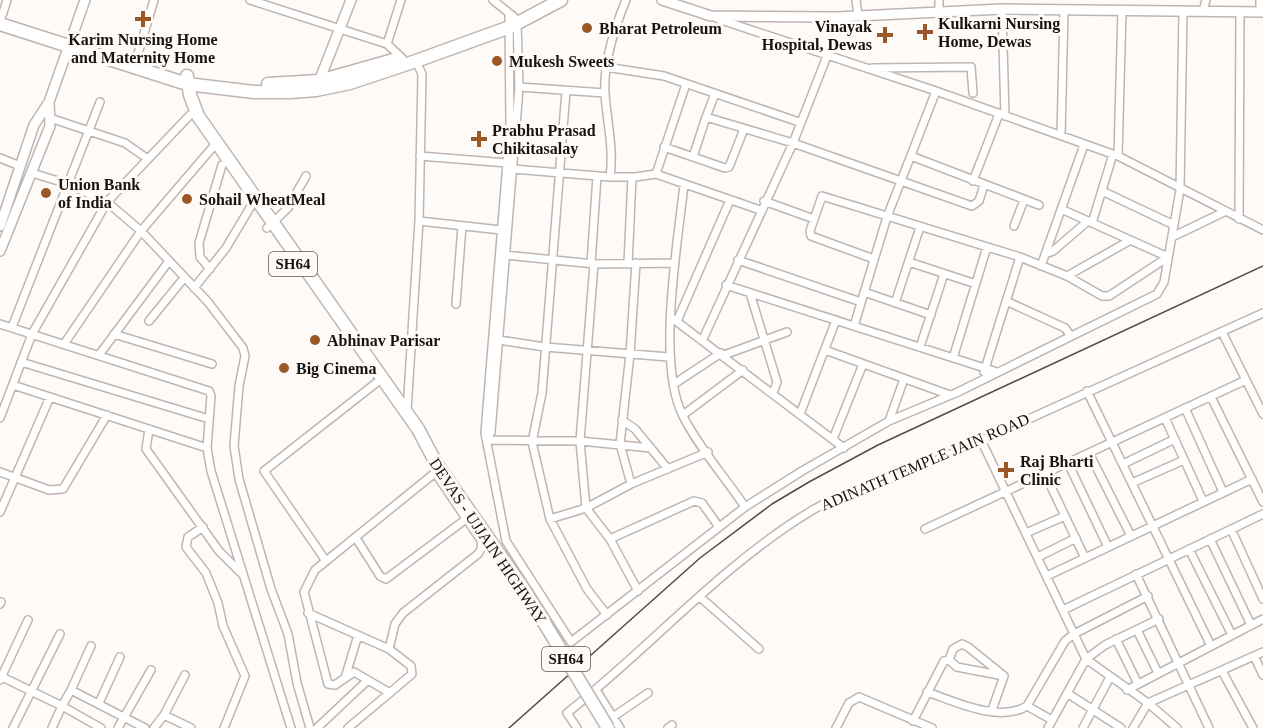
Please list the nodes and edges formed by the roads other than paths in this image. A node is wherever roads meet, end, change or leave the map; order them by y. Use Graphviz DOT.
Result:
graph roads {
  1 [pos="7,0"];
  2 [pos="85,0"];
  3 [pos="154,0"];
  4 [pos="250,0"];
  5 [pos="351,0"];
  6 [pos="401,0"];
  7 [pos="493,0"];
  8 [pos="546,0"];
  9 [pos="561,0"];
  10 [pos="626,0"];
  11 [pos="662,0"];
  12 [pos="856,0"];
  13 [pos="939,0"];
  14 [pos="1131,0"];
  15 [pos="1206,0"];
  16 [pos="1260,0"];
  17 [pos="274,4"];
  18 [pos="1002,9"];
  19 [pos="1127,10"];
  20 [pos="1183,10"];
  21 [pos="1064,11"];
  22 [pos="1203,11"];
  23 [pos="939,12"];
  24 [pos="1240,12"];
  25 [pos="1261,12"];
  26 [pos="711,16"];
  27 [pos="858,16"];
  28 [pos="1,19"];
  29 [pos="512,20"];
  30 [pos="340,29"];
  31 [pos="71,42"];
  32 [pos="387,44"];
  33 [pos="827,56"];
  34 [pos="402,58"];
  35 [pos="136,60"];
  36 [pos="416,62"];
  37 [pos="606,67"];
  38 [pos="867,69"];
  39 [pos="182,78"];
  40 [pos="686,84"];
  41 [pos="317,86"];
  42 [pos="519,87"];
  43 [pos="566,91"];
  44 [pos="936,91"];
  45 [pos="605,93"];
  46 [pos="973,93"];
  47 [pos="715,94"];
  48 [pos="49,102"];
  49 [pos="100,102"];
  50 [pos="190,115"];
  51 [pos="1002,115"];
  52 [pos="706,117"];
  53 [pos="50,118"];
  54 [pos="799,123"];
  55 [pos="744,129"];
  56 [pos="89,130"];
  57 [pos="1061,135"];
  58 [pos="793,143"];
  59 [pos="1084,145"];
  60 [pos="664,147"];
  61 [pos="212,148"];
  62 [pos="1115,155"];
  63 [pos="420,156"];
  64 [pos="911,156"];
  65 [pos="693,157"];
  66 [pos="0,158"];
  67 [pos="148,159"];
  68 [pos="507,163"];
  69 [pos="222,165"];
  70 [pos="20,166"];
  71 [pos="513,169"];
  72 [pos="559,172"];
  73 [pos="32,173"];
  74 [pos="656,174"];
  75 [pos="306,176"];
  76 [pos="597,176"];
  77 [pos="610,177"];
  78 [pos="632,177"];
  79 [pos="902,181"];
  80 [pos="972,181"];
  81 [pos="68,184"];
  82 [pos="684,184"];
  83 [pos="984,185"];
  84 [pos="1180,190"];
  85 [pos="1102,191"];
  86 [pos="730,200"];
  87 [pos="1024,200"];
  88 [pos="764,201"];
  89 [pos="107,202"];
  90 [pos="1039,205"];
  91 [pos="251,206"];
  92 [pos="1061,209"];
  93 [pos="760,210"];
  94 [pos="1224,212"];
  95 [pos="887,217"];
  96 [pos="814,219"];
  97 [pos="1239,219"];
  98 [pos="419,221"];
  99 [pos="1090,222"];
  100 [pos="1174,225"];
  101 [pos="0,226"];
  102 [pos="270,226"];
  103 [pos="462,226"];
  104 [pos="1014,226"];
  105 [pos="920,227"];
  106 [pos="501,230"];
  107 [pos="1263,230"];
  108 [pos="141,231"];
  109 [pos="1172,237"];
  110 [pos="1129,241"];
  111 [pos="987,247"];
  112 [pos="0,251"];
  113 [pos="1045,254"];
  114 [pos="505,255"];
  115 [pos="1020,257"];
  116 [pos="1168,257"];
  117 [pos="874,259"];
  118 [pos="738,260"];
  119 [pos="169,261"];
  120 [pos="551,261"];
  121 [pos="909,262"];
  122 [pos="632,263"];
  123 [pos="675,263"];
  124 [pos="592,264"];
  125 [pos="1041,266"];
  126 [pos="210,269"];
  127 [pos="944,274"];
  128 [pos="1067,276"];
  129 [pos="184,278"];
  130 [pos="976,284"];
  131 [pos="726,285"];
  132 [pos="194,288"];
  133 [pos="864,292"];
  134 [pos="750,293"];
  135 [pos="861,302"];
  136 [pos="1006,302"];
  137 [pos="895,303"];
  138 [pos="456,304"];
  139 [pos="1261,314"];
  140 [pos="931,315"];
  141 [pos="674,320"];
  142 [pos="836,320"];
  143 [pos="149,321"];
  144 [pos="0,324"];
  145 [pos="1263,324"];
  146 [pos="854,326"];
  147 [pos="12,327"];
  148 [pos="787,332"];
  149 [pos="1222,332"];
  150 [pos="32,334"];
  151 [pos="114,334"];
  152 [pos="1070,335"];
  153 [pos="703,339"];
  154 [pos="499,340"];
  155 [pos="763,340"];
  156 [pos="64,344"];
  157 [pos="545,347"];
  158 [pos="920,347"];
  159 [pos="825,350"];
  160 [pos="588,351"];
  161 [pos="630,354"];
  162 [pos="722,354"];
  163 [pos="99,355"];
  164 [pos="669,357"];
  165 [pos="953,358"];
  166 [pos="21,362"];
  167 [pos="212,364"];
  168 [pos="863,364"];
  169 [pos="986,368"];
  170 [pos="743,370"];
  171 [pos="996,372"];
  172 [pos="904,379"];
  173 [pos="982,379"];
  174 [pos="1246,380"];
  175 [pos="376,383"];
  176 [pos="674,384"];
  177 [pos="13,385"];
  178 [pos="1088,391"];
  179 [pos="773,393"];
  180 [pos="950,395"];
  181 [pos="50,397"];
  182 [pos="1211,397"];
  183 [pos="1185,408"];
  184 [pos="406,414"];
  185 [pos="800,414"];
  186 [pos="1263,414"];
  187 [pos="107,415"];
  188 [pos="683,415"];
  189 [pos="0,418"];
  190 [pos="1165,418"];
  191 [pos="209,419"];
  192 [pos="622,420"];
  193 [pos="889,421"];
  194 [pos="149,429"];
  195 [pos="833,439"];
  196 [pos="1174,439"];
  197 [pos="487,440"];
  198 [pos="981,440"];
  199 [pos="580,441"];
  200 [pos="532,442"];
  201 [pos="1112,442"];
  202 [pos="620,444"];
  203 [pos="425,447"];
  204 [pos="207,448"];
  205 [pos="651,448"];
  206 [pos="844,448"];
  207 [pos="708,452"];
  208 [pos="1089,453"];
  209 [pos="1184,460"];
  210 [pos="1068,463"];
  211 [pos="1123,464"];
  212 [pos="668,469"];
  213 [pos="440,471"];
  214 [pos="0,472"];
  215 [pos="1045,474"];
  216 [pos="15,479"];
  217 [pos="1252,479"];
  218 [pos="1132,483"];
  219 [pos="631,484"];
  220 [pos="1006,492"];
  221 [pos="1223,492"];
  222 [pos="1203,501"];
  223 [pos="1263,502"];
  224 [pos="745,507"];
  225 [pos="586,508"];
  226 [pos="0,512"];
  227 [pos="1263,514"];
  228 [pos="1065,516"];
  229 [pos="466,519"];
  230 [pos="550,519"];
  231 [pos="1153,525"];
  232 [pos="203,527"];
  233 [pos="719,527"];
  234 [pos="925,529"];
  235 [pos="1231,529"];
  236 [pos="1026,533"];
  237 [pos="1131,536"];
  238 [pos="356,538"];
  239 [pos="1076,538"];
  240 [pos="1210,538"];
  241 [pos="610,539"];
  242 [pos="1108,547"];
  243 [pos="1189,549"];
  244 [pos="1038,557"];
  245 [pos="1085,558"];
  246 [pos="1168,558"];
  247 [pos="326,561"];
  248 [pos="1136,574"];
  249 [pos="242,575"];
  250 [pos="1047,576"];
  251 [pos="1260,585"];
  252 [pos="638,591"];
  253 [pos="1148,596"];
  254 [pos="700,597"];
  255 [pos="1263,599"];
  256 [pos="1064,610"];
  257 [pos="308,613"];
  258 [pos="607,615"];
  259 [pos="1159,619"];
  260 [pos="1263,619"];
  261 [pos="28,620"];
  262 [pos="1251,625"];
  263 [pos="1137,630"];
  264 [pos="60,634"];
  265 [pos="1074,634"];
  266 [pos="358,635"];
  267 [pos="1232,635"];
  268 [pos="1116,639"];
  269 [pos="92,646"];
  270 [pos="1211,646"];
  271 [pos="389,649"];
  272 [pos="759,649"];
  273 [pos="1263,652"];
  274 [pos="1254,656"];
  275 [pos="120,657"];
  276 [pos="1086,659"];
  277 [pos="949,660"];
  278 [pos="1179,662"];
  279 [pos="151,670"];
  280 [pos="1222,671"];
  281 [pos="1158,674"];
  282 [pos="185,675"];
  283 [pos="1263,675"];
  284 [pos="1004,676"];
  285 [pos="1110,677"];
  286 [pos="1,678"];
  287 [pos="345,678"];
  288 [pos="368,680"];
  289 [pos="1138,684"];
  290 [pos="1191,686"];
  291 [pos="71,690"];
  292 [pos="596,690"];
  293 [pos="1127,690"];
  294 [pos="33,692"];
  295 [pos="927,692"];
  296 [pos="390,693"];
  297 [pos="648,693"];
  298 [pos="1067,693"];
  299 [pos="99,703"];
  300 [pos="1148,703"];
  301 [pos="62,706"];
  302 [pos="1028,706"];
  303 [pos="1094,709"];
  304 [pos="992,710"];
  305 [pos="164,715"];
  306 [pos="124,717"];
  307 [pos="1052,720"];
  308 [pos="913,721"];
  309 [pos="610,722"];
  310 [pos="13,728"];
  311 [pos="52,728"];
  312 [pos="101,728"];
  313 [pos="118,728"];
  314 [pos="145,728"];
  315 [pos="154,728"];
  316 [pos="191,728"];
  317 [pos="224,728"];
  318 [pos="291,728"];
  319 [pos="310,728"];
  320 [pos="317,728"];
  321 [pos="348,728"];
  322 [pos="577,728"];
  323 [pos="620,728"];
  324 [pos="836,728"];
  325 [pos="932,728"];
  326 [pos="1048,728"];
  327 [pos="1083,728"];
  328 [pos="1120,728"];
  329 [pos="1132,728"];
  330 [pos="1177,728"];
  331 [pos="1209,728"];
  332 [pos="1253,728"];
  1 -- 28 [label="street"];
  2 -- 31 [label="street"];
  3 -- 35 [label="street"];
  4 -- 17 [label="street"];
  5 -- 30 [label="street"];
  6 -- 32 [label="street"];
  7 -- 29 [label="street"];
  8 -- 29 [label="main road"];
  9 -- 29 [label="main road"];
  10 -- 37 [label="street"];
  11 -- 26 [label="street"];
  12 -- 27 [label="street"];
  13 -- 23 [label="street"];
  14 -- 19 [label="street"];
  15 -- 22 [label="street"];
  16 -- 25 [label="street"];
  17 -- 30 [label="street"];
  18 -- 21 [label="street"];
  18 -- 23 [label="street"];
  18 -- 51 [label="street"];
  19 -- 20 [label="street"];
  19 -- 21 [label="street"];
  19 -- 62 [label="street"];
  20 -- 22 [label="street"];
  20 -- 84 [label="street"];
  21 -- 57 [label="street"];
  22 -- 24 [label="street"];
  23 -- 27 [label="street"];
  24 -- 25 [label="street"];
  24 -- 97 [label="street"];
  26 -- 27 [label="street"];
  26 -- 33 [label="street"];
  28 -- 31 [label="main road"];
  29 -- 34 [label="main road"];
  29 -- 36 [label="main road"];
  29 -- 42 [label="street"];
  29 -- 68 [label="street"];
  30 -- 32 [label="street"];
  30 -- 41 [label="street"];
  31 -- 35 [label="main road"];
  31 -- 39 [label="main road"];
  31 -- 48 [label="street"];
  32 -- 34 [label="street"];
  33 -- 38 [label="street"];
  33 -- 54 [label="street"];
  34 -- 41 [label="main road"];
  35 -- 39 [label="main road"];
  36 -- 41 [label="main road"];
  36 -- 63 [label="street"];
  37 -- 40 [label="street"];
  37 -- 45 [label="street"];
  38 -- 44 [label="street"];
  38 -- 46 [label="street"];
  39 -- 41 [label="main road"];
  39 -- 50 [label="main road, DEVAS - UJJAIN HIGHWAY / SH64"];
  39 -- 102 [label="main road, DEVAS - UJJAIN HIGHWAY / SH64"];
  40 -- 47 [label="street"];
  40 -- 60 [label="street"];
  42 -- 43 [label="street"];
  42 -- 71 [label="street"];
  43 -- 45 [label="street"];
  43 -- 72 [label="street"];
  44 -- 51 [label="street"];
  44 -- 64 [label="street"];
  45 -- 77 [label="street"];
  47 -- 52 [label="street"];
  47 -- 54 [label="street"];
  48 -- 53 [label="street"];
  48 -- 70 [label="street"];
  49 -- 56 [label="street"];
  50 -- 61 [label="main road, DEVAS - UJJAIN HIGHWAY / SH64"];
  50 -- 67 [label="street"];
  51 -- 57 [label="street"];
  51 -- 80 [label="street"];
  52 -- 55 [label="street"];
  52 -- 65 [label="street"];
  53 -- 56 [label="street"];
  53 -- 73 [label="street"];
  54 -- 58 [label="street"];
  55 -- 58 [label="street"];
  55 -- 65 [label="street"];
  56 -- 67 [label="street"];
  56 -- 81 [label="street"];
  57 -- 59 [label="street"];
  58 -- 79 [label="street"];
  58 -- 88 [label="street"];
  59 -- 62 [label="street"];
  59 -- 92 [label="street"];
  60 -- 65 [label="street"];
  60 -- 74 [label="street"];
  61 -- 69 [label="main road, DEVAS - UJJAIN HIGHWAY / SH64"];
  61 -- 108 [label="street"];
  62 -- 84 [label="street"];
  62 -- 85 [label="street"];
  63 -- 68 [label="street"];
  63 -- 98 [label="street"];
  64 -- 79 [label="street"];
  64 -- 80 [label="street"];
  66 -- 70 [label="street"];
  67 -- 89 [label="street"];
  68 -- 106 [label="street"];
  69 -- 91 [label="main road, DEVAS - UJJAIN HIGHWAY / SH64"];
  69 -- 126 [label="street"];
  70 -- 101 [label="street"];
  71 -- 72 [label="street"];
  71 -- 114 [label="street"];
  72 -- 76 [label="street"];
  72 -- 120 [label="street"];
  73 -- 81 [label="street"];
  73 -- 112 [label="street"];
  74 -- 78 [label="street"];
  74 -- 82 [label="street"];
  75 -- 102 [label="street"];
  76 -- 77 [label="street"];
  76 -- 124 [label="street"];
  77 -- 78 [label="street"];
  78 -- 122 [label="street"];
  79 -- 83 [label="street"];
  79 -- 95 [label="street"];
  80 -- 83 [label="street"];
  81 -- 89 [label="street"];
  81 -- 147 [label="street"];
  82 -- 86 [label="street"];
  82 -- 123 [label="street"];
  83 -- 87 [label="street"];
  84 -- 94 [label="street"];
  84 -- 100 [label="street"];
  85 -- 99 [label="street"];
  85 -- 100 [label="street"];
  86 -- 93 [label="street"];
  86 -- 141 [label="street"];
  87 -- 90 [label="street"];
  87 -- 104 [label="street"];
  88 -- 93 [label="street"];
  88 -- 96 [label="street"];
  89 -- 108 [label="street"];
  89 -- 150 [label="street"];
  91 -- 102 [label="main road, DEVAS - UJJAIN HIGHWAY / SH64"];
  91 -- 126 [label="street"];
  92 -- 99 [label="street"];
  92 -- 113 [label="street"];
  93 -- 118 [label="street"];
  94 -- 97 [label="street"];
  94 -- 109 [label="street"];
  95 -- 96 [label="street"];
  95 -- 105 [label="street"];
  95 -- 117 [label="street"];
  96 -- 117 [label="street"];
  97 -- 107 [label="street"];
  98 -- 103 [label="street"];
  98 -- 184 [label="street"];
  99 -- 110 [label="street"];
  99 -- 113 [label="street"];
  100 -- 109 [label="street"];
  102 -- 175 [label="main road, DEVAS - UJJAIN HIGHWAY / SH64"];
  102 -- 184 [label="main road, DEVAS - UJJAIN HIGHWAY / SH64"];
  103 -- 106 [label="street"];
  103 -- 138 [label="street"];
  105 -- 111 [label="street"];
  105 -- 121 [label="street"];
  106 -- 197 [label="street"];
  108 -- 119 [label="street"];
  108 -- 156 [label="street"];
  109 -- 116 [label="street"];
  110 -- 116 [label="street"];
  110 -- 128 [label="street"];
  111 -- 115 [label="street"];
  111 -- 130 [label="street"];
  113 -- 125 [label="street"];
  114 -- 120 [label="street"];
  114 -- 154 [label="street"];
  115 -- 125 [label="street"];
  115 -- 136 [label="street"];
  116 -- 128 [label="street"];
  116 -- 152 [label="street"];
  117 -- 133 [label="street"];
  118 -- 131 [label="street"];
  118 -- 135 [label="street"];
  119 -- 129 [label="street"];
  119 -- 151 [label="street"];
  120 -- 124 [label="street"];
  120 -- 157 [label="street"];
  121 -- 127 [label="street"];
  121 -- 137 [label="street"];
  122 -- 123 [label="street"];
  122 -- 124 [label="street"];
  122 -- 161 [label="street"];
  123 -- 141 [label="street"];
  124 -- 160 [label="street"];
  125 -- 128 [label="street"];
  126 -- 132 [label="street"];
  127 -- 130 [label="street"];
  127 -- 140 [label="street"];
  129 -- 132 [label="street"];
  129 -- 143 [label="street"];
  130 -- 165 [label="street"];
  131 -- 134 [label="street"];
  131 -- 153 [label="street"];
  132 -- 319 [label="street"];
  133 -- 135 [label="street"];
  133 -- 137 [label="street"];
  134 -- 142 [label="street"];
  134 -- 155 [label="street"];
  135 -- 146 [label="street"];
  136 -- 152 [label="street"];
  136 -- 169 [label="street"];
  137 -- 140 [label="street"];
  139 -- 145 [label="street"];
  139 -- 149 [label="street, ADINATH TEMPLE JAIN ROAD"];
  140 -- 158 [label="street"];
  141 -- 153 [label="street"];
  141 -- 164 [label="street"];
  142 -- 146 [label="street"];
  142 -- 159 [label="street"];
  144 -- 147 [label="street"];
  146 -- 158 [label="street"];
  147 -- 150 [label="street"];
  148 -- 155 [label="street"];
  149 -- 174 [label="street"];
  149 -- 178 [label="street, ADINATH TEMPLE JAIN ROAD"];
  150 -- 156 [label="street"];
  150 -- 166 [label="street"];
  151 -- 163 [label="street"];
  151 -- 167 [label="street"];
  152 -- 171 [label="street"];
  153 -- 162 [label="street"];
  154 -- 157 [label="street"];
  154 -- 197 [label="street"];
  155 -- 162 [label="street"];
  155 -- 179 [label="street"];
  156 -- 163 [label="street"];
  157 -- 160 [label="street"];
  157 -- 200 [label="street"];
  158 -- 165 [label="street"];
  159 -- 168 [label="street"];
  159 -- 185 [label="street"];
  160 -- 161 [label="street"];
  160 -- 199 [label="street"];
  161 -- 164 [label="street"];
  161 -- 192 [label="street"];
  162 -- 170 [label="street"];
  162 -- 176 [label="street"];
  163 -- 191 [label="street"];
  164 -- 176 [label="street"];
  165 -- 169 [label="street"];
  166 -- 177 [label="street"];
  166 -- 191 [label="street"];
  168 -- 172 [label="street"];
  168 -- 195 [label="street"];
  169 -- 171 [label="street"];
  169 -- 173 [label="street"];
  170 -- 179 [label="street"];
  170 -- 188 [label="street"];
  171 -- 173 [label="street"];
  172 -- 180 [label="street"];
  172 -- 193 [label="street"];
  173 -- 180 [label="street"];
  174 -- 182 [label="street"];
  174 -- 186 [label="street"];
  175 -- 203 [label="main road, DEVAS - UJJAIN HIGHWAY / SH64"];
  175 -- 247 [label="street"];
  176 -- 188 [label="street"];
  177 -- 181 [label="street"];
  177 -- 189 [label="street"];
  178 -- 198 [label="street, ADINATH TEMPLE JAIN ROAD"];
  178 -- 201 [label="street"];
  179 -- 185 [label="street"];
  180 -- 193 [label="street"];
  181 -- 187 [label="street"];
  181 -- 216 [label="street"];
  182 -- 183 [label="street"];
  182 -- 217 [label="street"];
  183 -- 190 [label="street"];
  183 -- 221 [label="street"];
  184 -- 203 [label="main road, DEVAS - UJJAIN HIGHWAY / SH64"];
  185 -- 195 [label="street"];
  187 -- 194 [label="street"];
  187 -- 216 [label="street"];
  188 -- 207 [label="street"];
  190 -- 196 [label="street"];
  190 -- 201 [label="street"];
  191 -- 204 [label="street"];
  192 -- 202 [label="street"];
  192 -- 205 [label="street"];
  193 -- 206 [label="street"];
  194 -- 204 [label="street"];
  194 -- 232 [label="street"];
  195 -- 206 [label="street"];
  196 -- 209 [label="street"];
  196 -- 211 [label="street"];
  197 -- 200 [label="street"];
  197 -- 258 [label="street"];
  198 -- 220 [label="street"];
  198 -- 254 [label="street, ADINATH TEMPLE JAIN ROAD"];
  199 -- 200 [label="street"];
  199 -- 202 [label="street"];
  199 -- 225 [label="street"];
  200 -- 230 [label="street"];
  201 -- 208 [label="street"];
  201 -- 211 [label="street"];
  202 -- 205 [label="street"];
  202 -- 219 [label="street"];
  203 -- 213 [label="main road, DEVAS - UJJAIN HIGHWAY / SH64"];
  204 -- 249 [label="street"];
  205 -- 212 [label="street"];
  206 -- 224 [label="street"];
  207 -- 212 [label="street"];
  207 -- 224 [label="street"];
  208 -- 210 [label="street"];
  208 -- 237 [label="street"];
  209 -- 218 [label="street"];
  209 -- 222 [label="street"];
  210 -- 215 [label="street"];
  210 -- 242 [label="street"];
  211 -- 218 [label="street"];
  212 -- 219 [label="street"];
  213 -- 229 [label="street"];
  213 -- 238 [label="street"];
  213 -- 309 [label="main road, DEVAS - UJJAIN HIGHWAY / SH64, bridge"];
  214 -- 216 [label="street"];
  215 -- 220 [label="street"];
  215 -- 228 [label="street"];
  216 -- 226 [label="street"];
  217 -- 221 [label="street"];
  217 -- 223 [label="street"];
  218 -- 231 [label="street"];
  219 -- 225 [label="street"];
  220 -- 234 [label="street"];
  220 -- 236 [label="street"];
  221 -- 222 [label="street"];
  222 -- 231 [label="street"];
  224 -- 233 [label="street"];
  225 -- 230 [label="street"];
  225 -- 241 [label="street"];
  227 -- 235 [label="street"];
  228 -- 236 [label="street"];
  228 -- 239 [label="street"];
  229 -- 238 [label="street"];
  229 -- 271 [label="street"];
  230 -- 258 [label="street"];
  231 -- 237 [label="street"];
  231 -- 246 [label="street"];
  232 -- 249 [label="street"];
  232 -- 317 [label="street"];
  233 -- 241 [label="street"];
  233 -- 252 [label="street"];
  235 -- 240 [label="street"];
  235 -- 251 [label="street"];
  236 -- 244 [label="street"];
  237 -- 242 [label="street"];
  238 -- 247 [label="street"];
  239 -- 244 [label="street"];
  239 -- 245 [label="street"];
  240 -- 243 [label="street"];
  240 -- 262 [label="street"];
  241 -- 252 [label="street"];
  242 -- 245 [label="street"];
  243 -- 246 [label="street"];
  243 -- 267 [label="street"];
  244 -- 250 [label="street"];
  245 -- 250 [label="street"];
  246 -- 248 [label="street"];
  246 -- 270 [label="street"];
  247 -- 257 [label="street"];
  248 -- 253 [label="street"];
  248 -- 256 [label="street"];
  249 -- 318 [label="street"];
  250 -- 256 [label="street"];
  251 -- 255 [label="street"];
  252 -- 258 [label="street"];
  253 -- 259 [label="street"];
  253 -- 265 [label="street"];
  254 -- 272 [label="street"];
  254 -- 292 [label="street, ADINATH TEMPLE JAIN ROAD"];
  256 -- 265 [label="street"];
  257 -- 266 [label="street"];
  257 -- 287 [label="street"];
  259 -- 263 [label="street"];
  259 -- 278 [label="street"];
  260 -- 262 [label="street"];
  261 -- 286 [label="street"];
  262 -- 267 [label="street"];
  263 -- 268 [label="street"];
  263 -- 281 [label="street"];
  264 -- 294 [label="street"];
  265 -- 276 [label="street"];
  265 -- 302 [label="street"];
  266 -- 271 [label="street"];
  266 -- 287 [label="street"];
  267 -- 270 [label="street"];
  268 -- 276 [label="street"];
  268 -- 289 [label="street"];
  269 -- 291 [label="street"];
  270 -- 278 [label="street"];
  271 -- 296 [label="street"];
  273 -- 274 [label="street"];
  274 -- 280 [label="street"];
  274 -- 283 [label="street"];
  275 -- 299 [label="street"];
  276 -- 285 [label="street"];
  276 -- 298 [label="street"];
  277 -- 284 [label="street"];
  277 -- 284 [label="street"];
  277 -- 295 [label="street"];
  278 -- 281 [label="street"];
  278 -- 290 [label="street"];
  279 -- 306 [label="street"];
  280 -- 290 [label="street"];
  280 -- 332 [label="street"];
  281 -- 289 [label="street"];
  282 -- 305 [label="street"];
  284 -- 304 [label="street"];
  285 -- 293 [label="street"];
  285 -- 303 [label="street"];
  286 -- 294 [label="street"];
  287 -- 288 [label="street"];
  288 -- 296 [label="street"];
  288 -- 320 [label="street"];
  289 -- 293 [label="street"];
  290 -- 300 [label="street"];
  290 -- 331 [label="street"];
  291 -- 299 [label="street"];
  291 -- 301 [label="street"];
  292 -- 309 [label="street"];
  292 -- 322 [label="street, ADINATH TEMPLE JAIN ROAD"];
  293 -- 300 [label="street"];
  294 -- 301 [label="street"];
  294 -- 310 [label="street"];
  295 -- 304 [label="street"];
  295 -- 308 [label="street"];
  296 -- 321 [label="street"];
  297 -- 309 [label="street"];
  298 -- 303 [label="street"];
  298 -- 307 [label="street"];
  299 -- 306 [label="street"];
  300 -- 329 [label="street"];
  300 -- 330 [label="street"];
  301 -- 311 [label="street"];
  301 -- 312 [label="street"];
  302 -- 304 [label="street"];
  302 -- 307 [label="street"];
  303 -- 327 [label="street"];
  303 -- 328 [label="street"];
  305 -- 315 [label="street"];
  305 -- 316 [label="street"];
  306 -- 313 [label="street"];
  306 -- 314 [label="street"];
  307 -- 326 [label="street"];
  308 -- 324 [label="street"];
  308 -- 325 [label="street"];
  309 -- 323 [label="street"];
}
